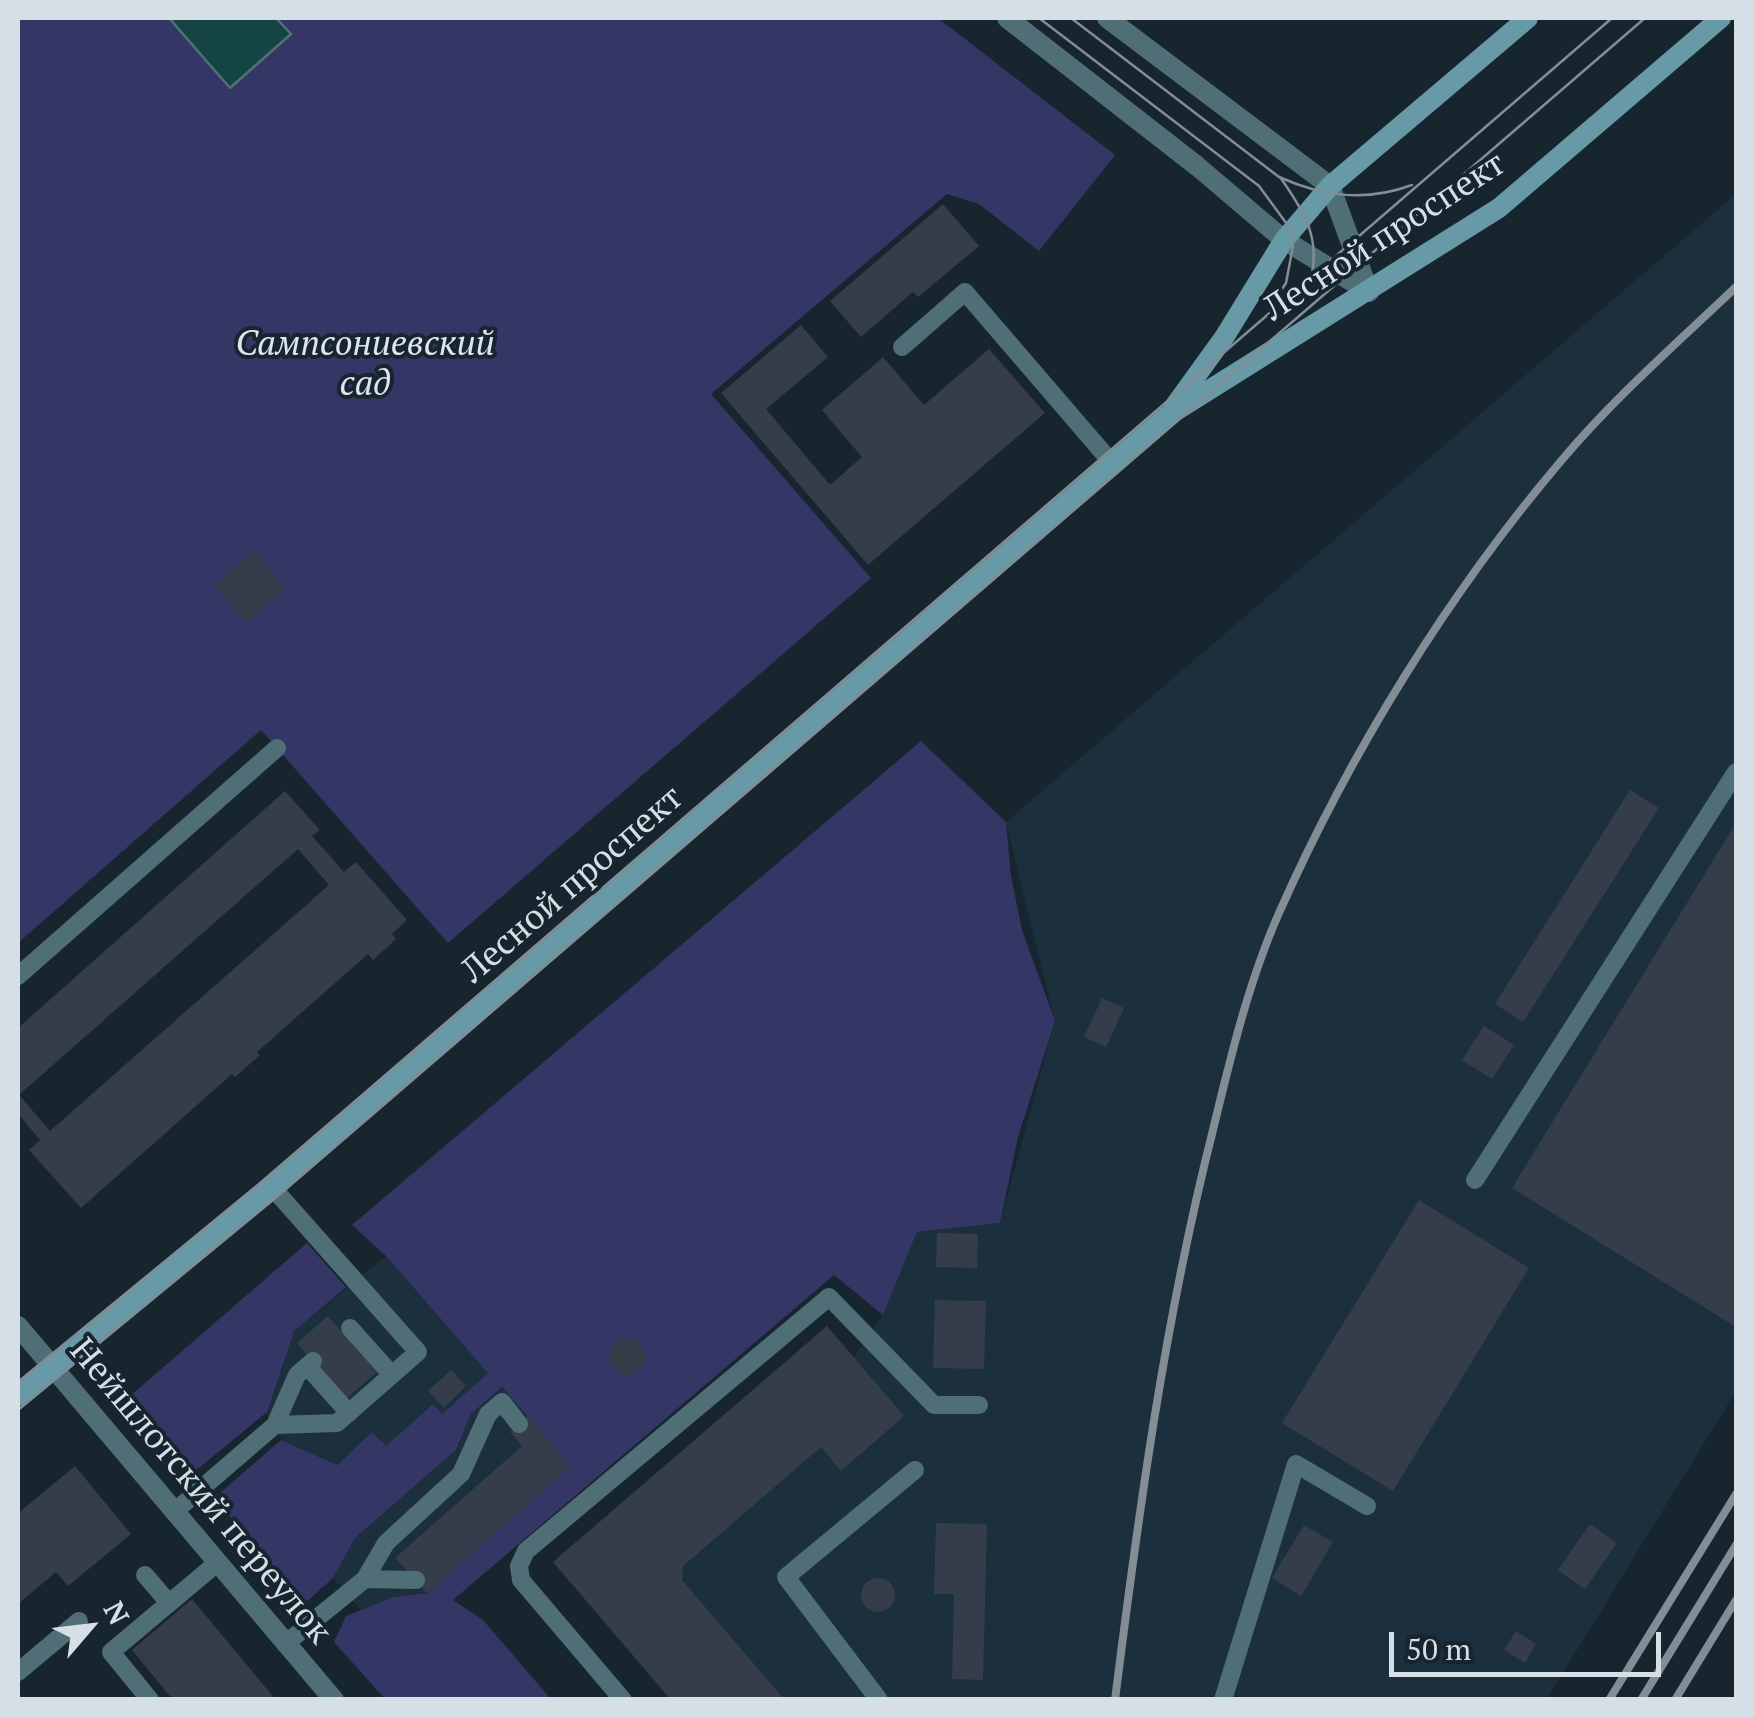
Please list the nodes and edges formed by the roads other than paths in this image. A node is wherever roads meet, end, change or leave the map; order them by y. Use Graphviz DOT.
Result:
graph roads {
  1 [pos="1007,18"];
  2 [pos="1107,18"];
  3 [pos="1528,18"];
  4 [pos="1720,18"];
  5 [pos="1330,186"];
  6 [pos="1284,240"];
  7 [pos="1370,292"];
  8 [pos="902,346"];
  9 [pos="1166,418"];
  10 [pos="1112,462"];
  11 [pos="277,748"];
  12 [pos="1736,772"];
  13 [pos="18,976"];
  14 [pos="1475,1180"];
  15 [pos="272,1187"];
  16 [pos="376,1305"];
  17 [pos="18,1326"];
  18 [pos="53,1368"];
  19 [pos="392,1375"];
  20 [pos="18,1396"];
  21 [pos="979,1405"];
  22 [pos="349,1413"];
  23 [pos="519,1424"];
  24 [pos="275,1425"];
  25 [pos="914,1470"];
  26 [pos="1367,1506"];
  27 [pos="174,1512"];
  28 [pos="217,1563"];
  29 [pos="145,1575"];
  30 [pos="365,1578"];
  31 [pos="416,1580"];
  32 [pos="169,1604"];
  33 [pos="79,1620"];
  34 [pos="285,1644"];
  35 [pos="18,1672"];
  36 [pos="150,1700"];
  37 [pos="334,1700"];
  38 [pos="622,1700"];
  39 [pos="879,1700"];
  40 [pos="1223,1700"];
  1 -- 6 [label="street"];
  2 -- 5 [label="street"];
  3 -- 5 [label="main road, Лесной проспект"];
  4 -- 7 [label="main road, Лесной проспект"];
  5 -- 6 [label="main road, Лесной проспект"];
  5 -- 7 [label="street"];
  6 -- 7 [label="street"];
  6 -- 9 [label="main road, Лесной проспект"];
  7 -- 9 [label="main road, Лесной проспект"];
  8 -- 10 [label="lane"];
  9 -- 10 [label="main road, Лесной проспект"];
  10 -- 15 [label="main road, Лесной проспект"];
  11 -- 13 [label="lane"];
  12 -- 14 [label="lane"];
  15 -- 16 [label="lane"];
  15 -- 18 [label="main road, Лесной проспект"];
  16 -- 19 [label="lane"];
  16 -- 19 [label="lane"];
  17 -- 18 [label="street, Нейшлотский переулок"];
  18 -- 20 [label="main road, Лесной проспект"];
  18 -- 27 [label="street, Нейшлотский переулок"];
  19 -- 22 [label="lane"];
  21 -- 38 [label="lane"];
  22 -- 24 [label="lane"];
  22 -- 24 [label="lane"];
  23 -- 30 [label="lane"];
  24 -- 27 [label="lane"];
  25 -- 39 [label="lane"];
  26 -- 40 [label="lane"];
  27 -- 28 [label="street, Нейшлотский переулок"];
  28 -- 32 [label="lane"];
  28 -- 34 [label="street, Нейшлотский переулок"];
  29 -- 32 [label="lane"];
  30 -- 31 [label="lane"];
  30 -- 34 [label="lane"];
  32 -- 36 [label="lane"];
  33 -- 35 [label="lane"];
  34 -- 37 [label="street, Нейшлотский переулок"];
}
